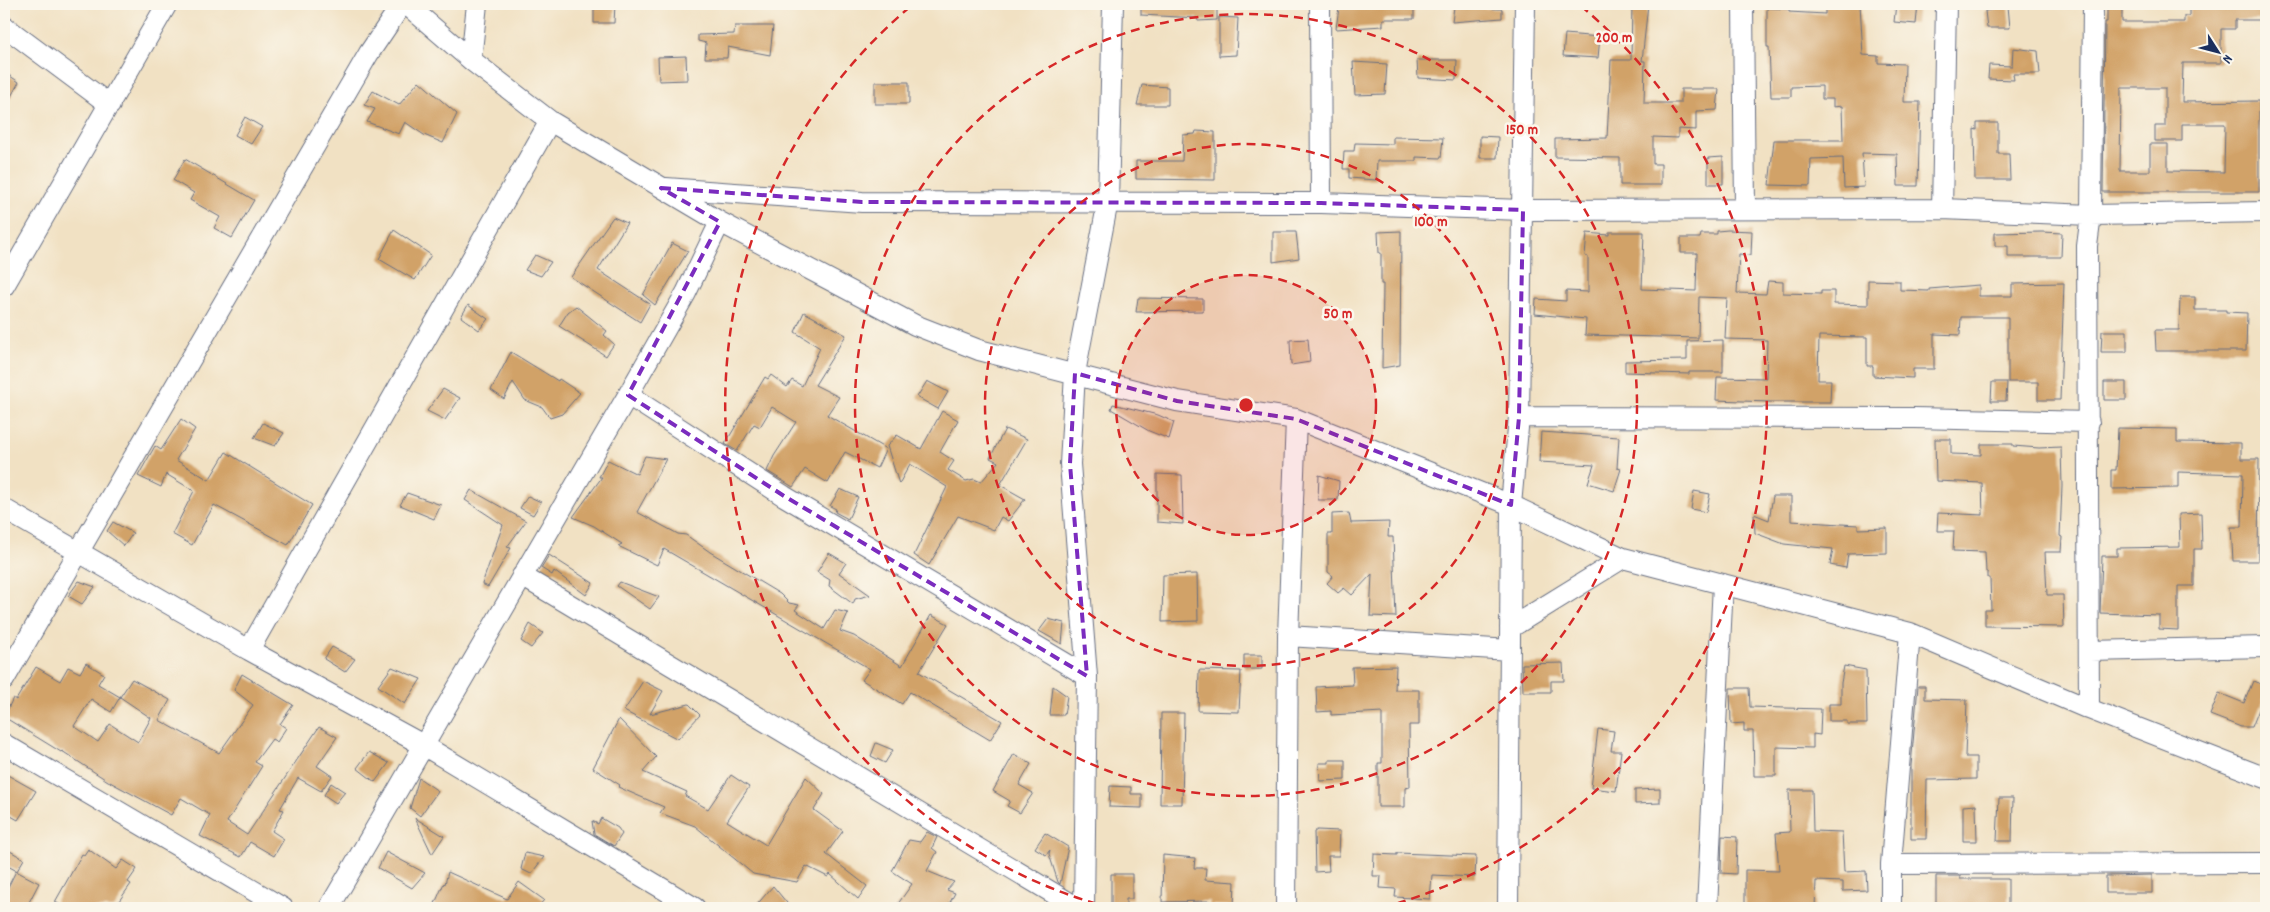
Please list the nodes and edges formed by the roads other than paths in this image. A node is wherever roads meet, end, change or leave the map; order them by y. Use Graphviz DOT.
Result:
graph roads {
  1 [pos="167,4"];
  2 [pos="404,4"];
  3 [pos="477,4"];
  4 [pos="1113,4"];
  5 [pos="1320,4"];
  6 [pos="1525,4"];
  7 [pos="1743,4"];
  8 [pos="1946,4"];
  9 [pos="2093,4"];
  10 [pos="4,26"];
  11 [pos="471,60"];
  12 [pos="110,105"];
  13 [pos="550,121"];
  14 [pos="661,188"];
  15 [pos="1108,201"];
  16 [pos="1321,203"];
  17 [pos="1746,209"];
  18 [pos="1942,209"];
  19 [pos="1523,210"];
  20 [pos="2266,212"];
  21 [pos="2091,215"];
  22 [pos="720,222"];
  23 [pos="4,286"];
  24 [pos="1075,373"];
  25 [pos="628,395"];
  26 [pos="1518,417"];
  27 [pos="1296,419"];
  28 [pos="2089,422"];
  29 [pos="1511,505"];
  30 [pos="4,509"];
  31 [pos="78,551"];
  32 [pos="1623,558"];
  33 [pos="522,576"];
  34 [pos="1723,584"];
  35 [pos="1510,628"];
  36 [pos="1910,633"];
  37 [pos="1288,636"];
  38 [pos="2266,647"];
  39 [pos="249,650"];
  40 [pos="1510,650"];
  41 [pos="2090,651"];
  42 [pos="1087,676"];
  43 [pos="4,680"];
  44 [pos="2089,709"];
  45 [pos="4,744"];
  46 [pos="423,745"];
  47 [pos="2266,778"];
  48 [pos="2266,863"];
  49 [pos="1891,864"];
  50 [pos="283,908"];
  51 [pos="329,908"];
  52 [pos="695,908"];
  53 [pos="1078,908"];
  54 [pos="1084,908"];
  55 [pos="1286,908"];
  56 [pos="1508,908"];
  57 [pos="1707,908"];
  58 [pos="1890,908"];
  1 -- 12 [label="street"];
  2 -- 11 [label="street"];
  2 -- 31 [label="street"];
  3 -- 11 [label="street"];
  4 -- 15 [label="street"];
  5 -- 16 [label="street"];
  6 -- 19 [label="street"];
  7 -- 17 [label="street"];
  8 -- 18 [label="street"];
  9 -- 21 [label="street"];
  10 -- 12 [label="street"];
  11 -- 13 [label="street"];
  12 -- 23 [label="street"];
  13 -- 14 [label="street"];
  13 -- 39 [label="street"];
  14 -- 15 [label="street"];
  14 -- 22 [label="street"];
  15 -- 16 [label="street"];
  15 -- 24 [label="street"];
  16 -- 19 [label="street"];
  17 -- 18 [label="street"];
  17 -- 19 [label="street"];
  18 -- 21 [label="street"];
  19 -- 26 [label="street"];
  20 -- 21 [label="street"];
  21 -- 28 [label="street"];
  22 -- 24 [label="street"];
  22 -- 25 [label="street"];
  24 -- 27 [label="street"];
  24 -- 42 [label="street"];
  25 -- 33 [label="street"];
  25 -- 42 [label="street"];
  26 -- 28 [label="street"];
  26 -- 29 [label="street"];
  27 -- 29 [label="street"];
  27 -- 37 [label="street"];
  28 -- 41 [label="street"];
  29 -- 32 [label="street"];
  29 -- 35 [label="street"];
  30 -- 31 [label="street"];
  31 -- 39 [label="street"];
  31 -- 43 [label="street"];
  32 -- 34 [label="street"];
  32 -- 35 [label="street"];
  33 -- 46 [label="street"];
  33 -- 53 [label="street"];
  34 -- 36 [label="street"];
  34 -- 57 [label="street"];
  35 -- 40 [label="street"];
  36 -- 44 [label="street"];
  36 -- 49 [label="street"];
  37 -- 40 [label="street"];
  37 -- 55 [label="street"];
  38 -- 41 [label="street"];
  39 -- 46 [label="street"];
  40 -- 56 [label="street"];
  41 -- 44 [label="street"];
  42 -- 54 [label="street"];
  44 -- 47 [label="street"];
  45 -- 50 [label="street"];
  46 -- 51 [label="street"];
  46 -- 52 [label="street"];
  48 -- 49 [label="street"];
  49 -- 58 [label="street"];
}
